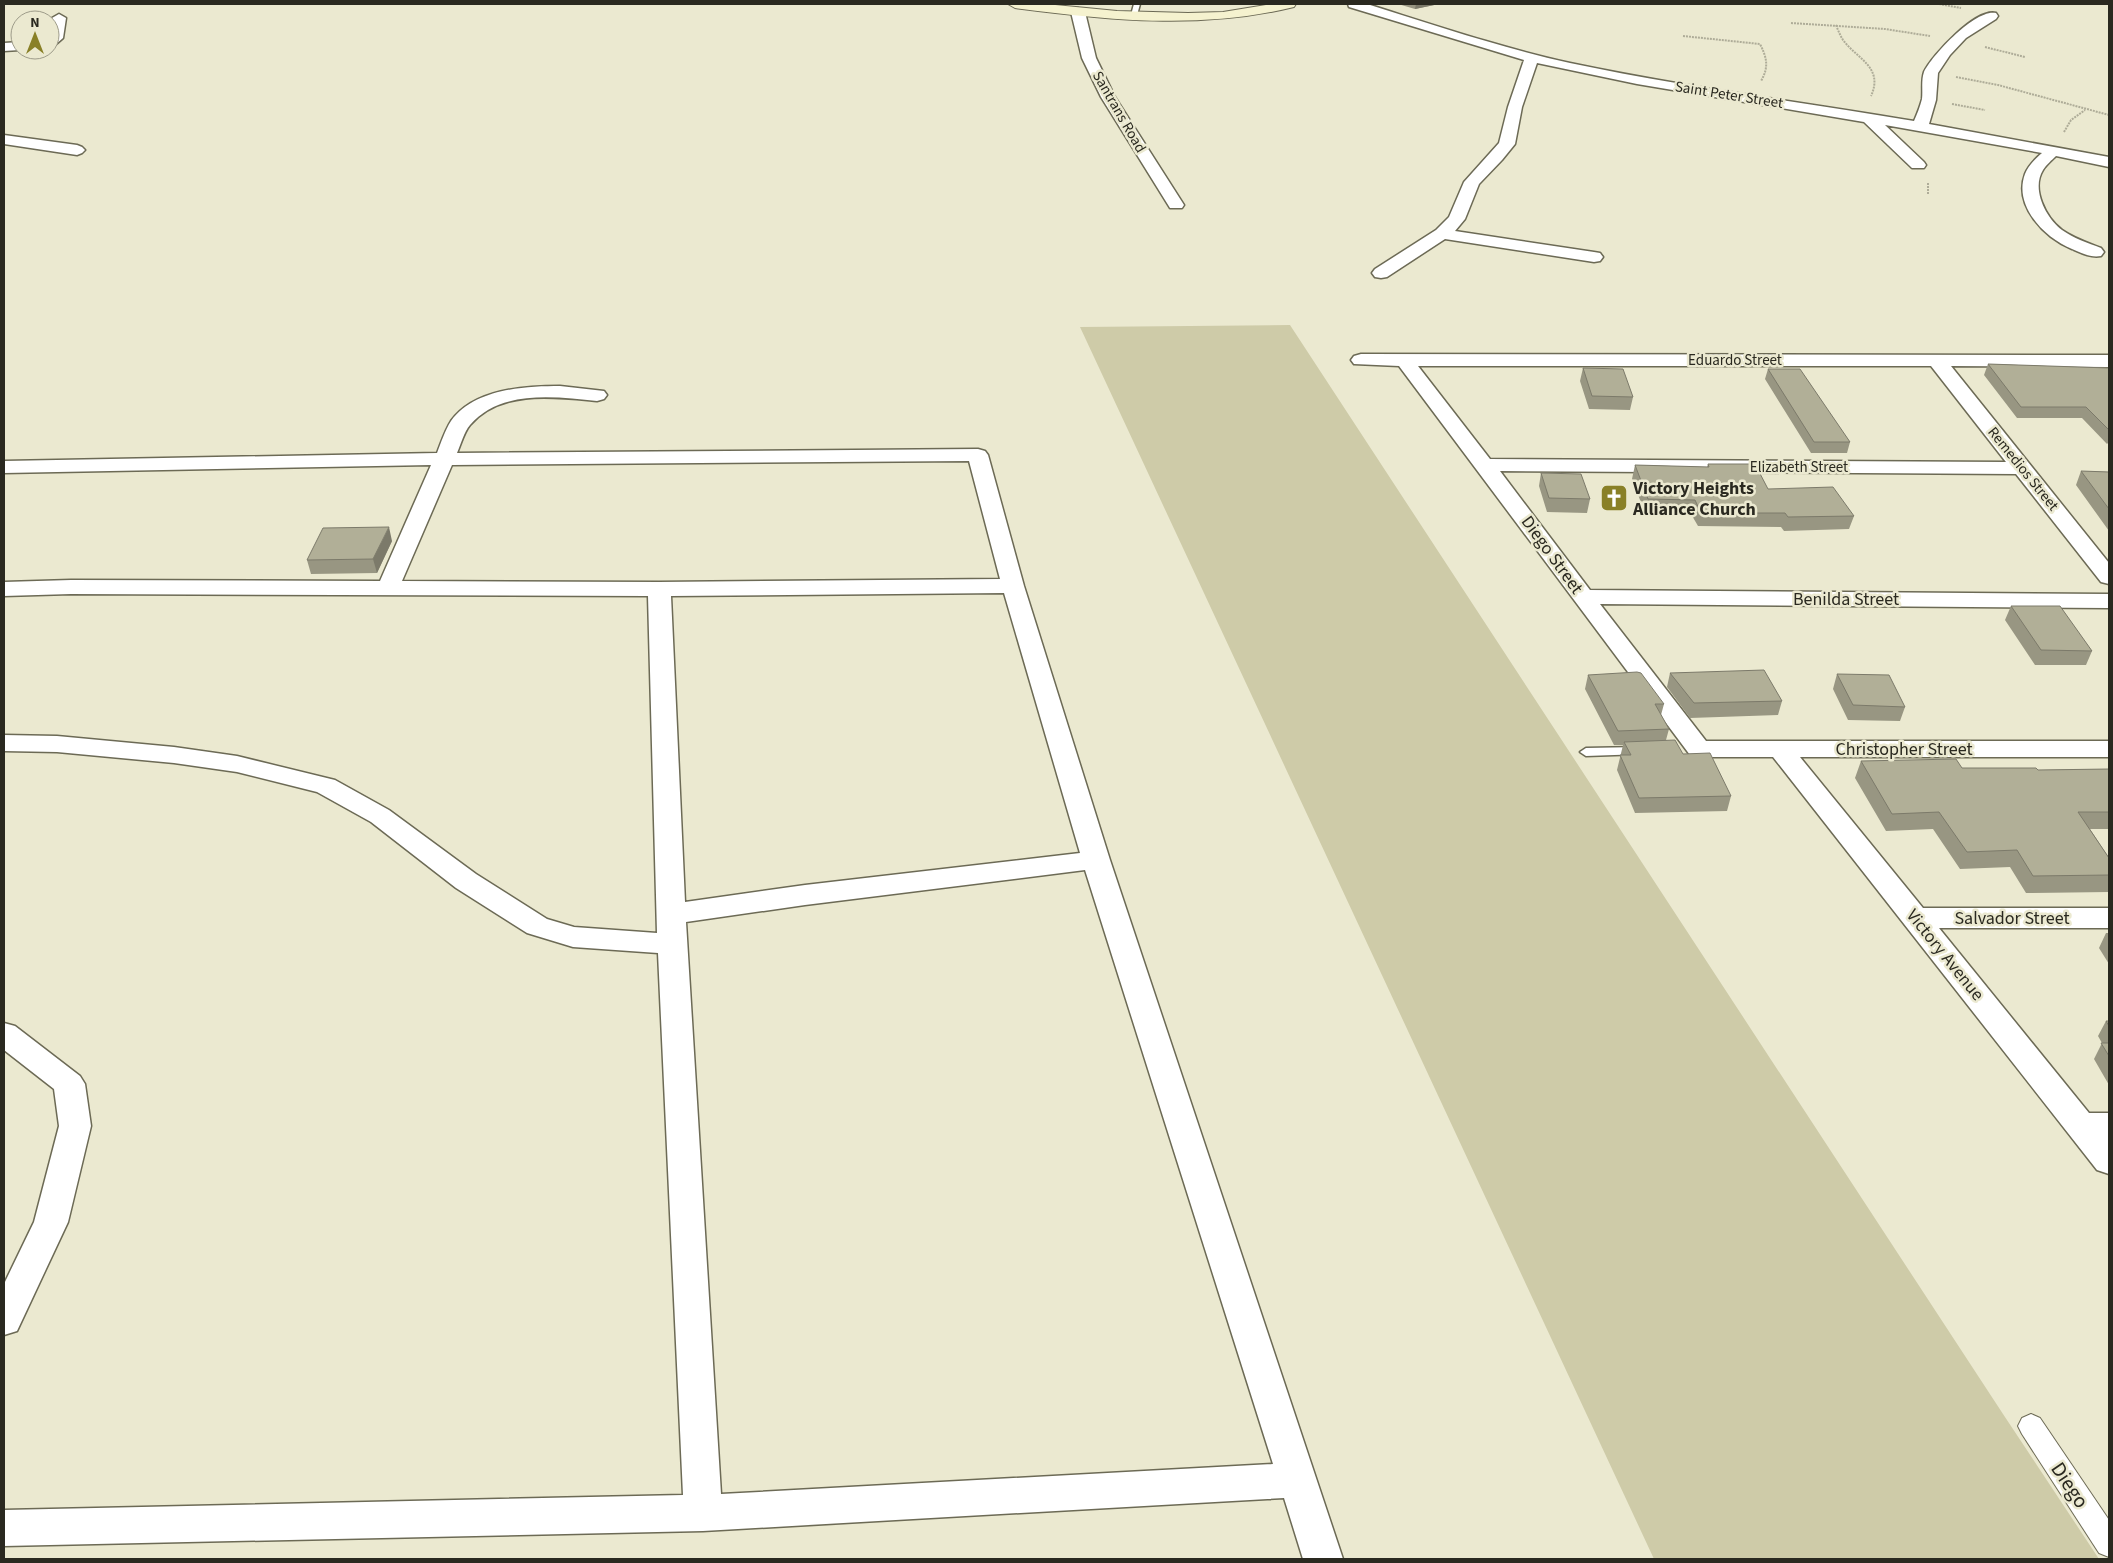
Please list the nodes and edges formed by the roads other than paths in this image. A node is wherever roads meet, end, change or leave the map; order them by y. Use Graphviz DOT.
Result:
graph roads {
  1 [pos="1015,4"];
  2 [pos="1289,4"];
  3 [pos="1354,4"];
  4 [pos="1135,9"];
  5 [pos="1078,12"];
  6 [pos="1991,16"];
  7 [pos="1532,57"];
  8 [pos="1868,118"];
  9 [pos="1920,127"];
  10 [pos="7,142"];
  11 [pos="77,150"];
  12 [pos="2053,150"];
  13 [pos="2109,162"];
  14 [pos="1918,165"];
  15 [pos="1176,205"];
  16 [pos="1442,234"];
  17 [pos="2094,252"];
  18 [pos="1594,257"];
  19 [pos="1381,273"];
  20 [pos="1361,360"];
  21 [pos="1404,360"];
  22 [pos="1936,360"];
  23 [pos="2109,361"];
  24 [pos="597,395"];
  25 [pos="445,459"];
  26 [pos="1486,465"];
  27 [pos="4,467"];
  28 [pos="2022,468"];
  29 [pos="2109,577"];
  30 [pos="1013,586"];
  31 [pos="388,588"];
  32 [pos="4,589"];
  33 [pos="659,589"];
  34 [pos="1582,597"];
  35 [pos="2109,601"];
  36 [pos="4,743"];
  37 [pos="1690,749"];
  38 [pos="1780,749"];
  39 [pos="2109,749"];
  40 [pos="1652,750"];
  41 [pos="1586,752"];
  42 [pos="1096,860"];
  43 [pos="1915,918"];
  44 [pos="2109,918"];
  45 [pos="671,929"];
  46 [pos="4,1034"];
  47 [pos="2095,1125"];
  48 [pos="2109,1161"];
  49 [pos="4,1320"];
  50 [pos="2031,1426"];
  51 [pos="1297,1480"];
  52 [pos="703,1513"];
  53 [pos="4,1528"];
  54 [pos="2109,1544"];
  55 [pos="1323,1559"];
  1 -- 5 [label="main road"];
  2 -- 4 [label="main road"];
  3 -- 7 [label="street, Saint Peter Street"];
  4 -- 5 [label="main road"];
  5 -- 15 [label="street, Santrans Road"];
  6 -- 9 [label="street"];
  7 -- 8 [label="street, Saint Peter Street"];
  7 -- 16 [label="street"];
  8 -- 9 [label="street, Saint Peter Street"];
  8 -- 14 [label="street"];
  9 -- 12 [label="street, Saint Peter Street"];
  10 -- 11 [label="street"];
  12 -- 13 [label="street, Saint Peter Street"];
  12 -- 17 [label="street"];
  16 -- 18 [label="street"];
  16 -- 19 [label="street"];
  20 -- 21 [label="street, Eduardo Street"];
  21 -- 22 [label="street, Eduardo Street"];
  21 -- 26 [label="street, Diego Street"];
  22 -- 23 [label="street, Eduardo Street"];
  22 -- 28 [label="street, Remedios Street"];
  24 -- 25 [label="street"];
  25 -- 27 [label="street"];
  25 -- 30 [label="street"];
  25 -- 31 [label="street"];
  26 -- 28 [label="street, Elizabeth Street"];
  26 -- 34 [label="street, Diego Street"];
  28 -- 29 [label="street, Remedios Street"];
  30 -- 33 [label="street"];
  30 -- 42 [label="street"];
  31 -- 32 [label="street"];
  31 -- 33 [label="street"];
  33 -- 45 [label="street"];
  34 -- 35 [label="street, Benilda Street"];
  34 -- 37 [label="street, Diego Street"];
  36 -- 45 [label="street"];
  37 -- 38 [label="street, Christopher Street"];
  38 -- 39 [label="street, Christopher Street"];
  38 -- 43 [label="street, Victory Avenue"];
  40 -- 41 [label="lane"];
  42 -- 45 [label="street"];
  42 -- 51 [label="street"];
  43 -- 44 [label="street, Salvador Street"];
  43 -- 47 [label="street, Victory Avenue"];
  45 -- 52 [label="street"];
  46 -- 49 [label="street"];
  47 -- 48 [label="street, Victory Avenue"];
  50 -- 54 [label="street, Diego"];
  51 -- 52 [label="street"];
  51 -- 55 [label="street"];
  52 -- 53 [label="street"];
}
